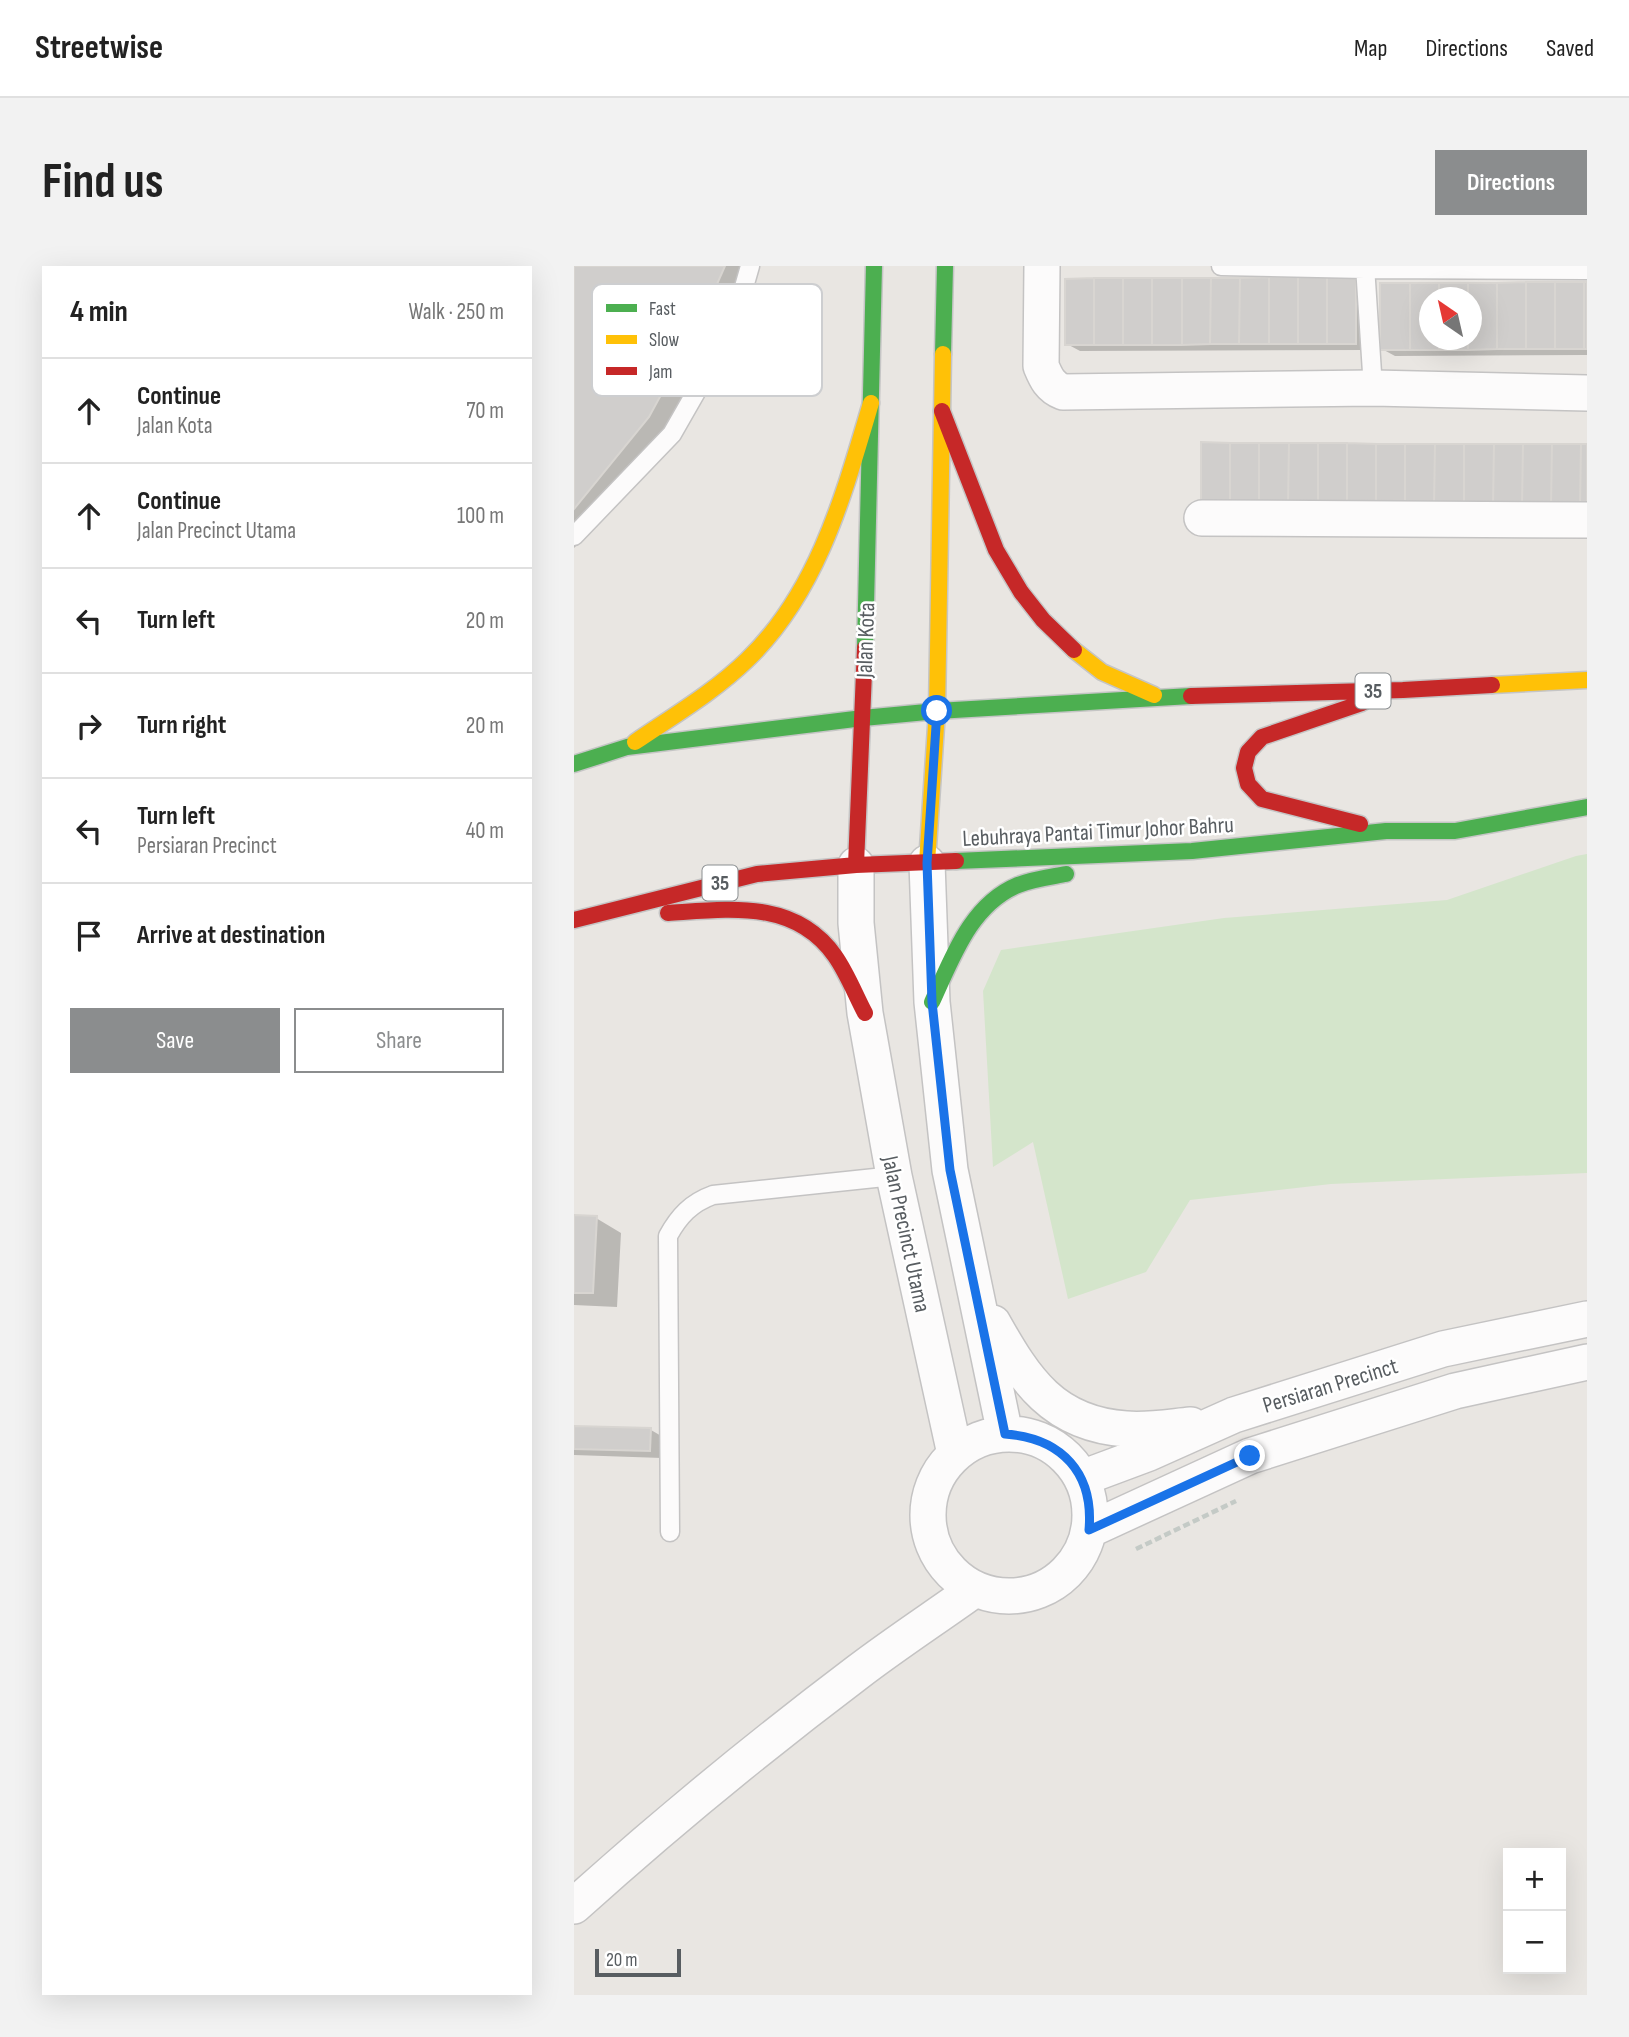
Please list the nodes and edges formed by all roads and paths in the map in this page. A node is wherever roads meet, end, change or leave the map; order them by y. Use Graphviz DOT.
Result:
graph roads {
  1 [pos="750,266"];
  2 [pos="874,266"];
  3 [pos="945,266"];
  4 [pos="1042,266"];
  5 [pos="1221,266"];
  6 [pos="1365,267"];
  7 [pos="1587,270"];
  8 [pos="745,284"];
  9 [pos="1373,388"];
  10 [pos="1587,393"];
  11 [pos="694,396"];
  12 [pos="871,403"];
  13 [pos="942,411"];
  14 [pos="1202,518"];
  15 [pos="1587,520"];
  16 [pos="574,536"];
  17 [pos="1587,680"];
  18 [pos="1404,690"];
  19 [pos="1159,698"];
  20 [pos="937,711"];
  21 [pos="863,718"];
  22 [pos="627,747"];
  23 [pos="574,764"];
  24 [pos="1587,807"];
  25 [pos="1386,831"];
  26 [pos="1192,850"];
  27 [pos="927,863"];
  28 [pos="856,865"];
  29 [pos="580,918"];
  30 [pos="932,1002"];
  31 [pos="864,1013"];
  32 [pos="894,1176"];
  33 [pos="976,1292"];
  34 [pos="1587,1319"];
  35 [pos="1587,1362"];
  36 [pos="1214,1423"];
  37 [pos="1005,1434"];
  38 [pos="955,1454"];
  39 [pos="1082,1478"];
  40 [pos="1236,1501"];
  41 [pos="1089,1530"];
  42 [pos="670,1532"];
  43 [pos="1136,1549"];
  44 [pos="975,1589"];
  45 [pos="574,1906"];
  1 -- 8 [label="lane"];
  2 -- 12 [label="main road, Jalan Kota"];
  3 -- 13 [label="main road"];
  4 -- 9 [label="street"];
  5 -- 6 [label="lane"];
  6 -- 7 [label="lane"];
  6 -- 9 [label="lane"];
  9 -- 10 [label="street"];
  11 -- 16 [label="lane"];
  12 -- 21 [label="main road, Jalan Kota"];
  12 -- 22 [label="main road"];
  13 -- 19 [label="main road"];
  13 -- 20 [label="main road"];
  14 -- 15 [label="street"];
  17 -- 18 [label="main road, 35"];
  18 -- 19 [label="main road, 35"];
  18 -- 25 [label="main road"];
  19 -- 20 [label="main road, 35"];
  20 -- 21 [label="main road, 35"];
  20 -- 27 [label="main road"];
  21 -- 22 [label="main road, 35"];
  21 -- 28 [label="main road, Jalan Kota"];
  22 -- 23 [label="main road, 35"];
  24 -- 25 [label="main road, Lebuhraya Pantai Timur Johor Bahru / 35"];
  25 -- 26 [label="main road, Lebuhraya Pantai Timur Johor Bahru / 35"];
  26 -- 27 [label="main road, Lebuhraya Pantai Timur Johor Bahru / 35"];
  26 -- 30 [label="main road"];
  27 -- 28 [label="main road, Lebuhraya Pantai Timur Johor Bahru / 35"];
  27 -- 30 [label="street"];
  28 -- 29 [label="main road, Lebuhraya Pantai Timur Johor Bahru / 35"];
  28 -- 31 [label="street, Jalan Kota"];
  29 -- 31 [label="main road"];
  30 -- 33 [label="street"];
  31 -- 32 [label="street, Jalan Precinct Utama"];
  32 -- 38 [label="street, Jalan Precinct Utama"];
  32 -- 42 [label="lane"];
  33 -- 36 [label="street"];
  33 -- 37 [label="street"];
  34 -- 36 [label="street, Persiaran Precinct"];
  35 -- 41 [label="street, Persiaran Precinct"];
  36 -- 39 [label="street, Persiaran Precinct"];
  37 -- 38 [label="street"];
  37 -- 39 [label="street"];
  38 -- 44 [label="street"];
  39 -- 41 [label="street"];
  40 -- 43 [label="path"];
  41 -- 44 [label="street"];
  44 -- 45 [label="street"];
}
